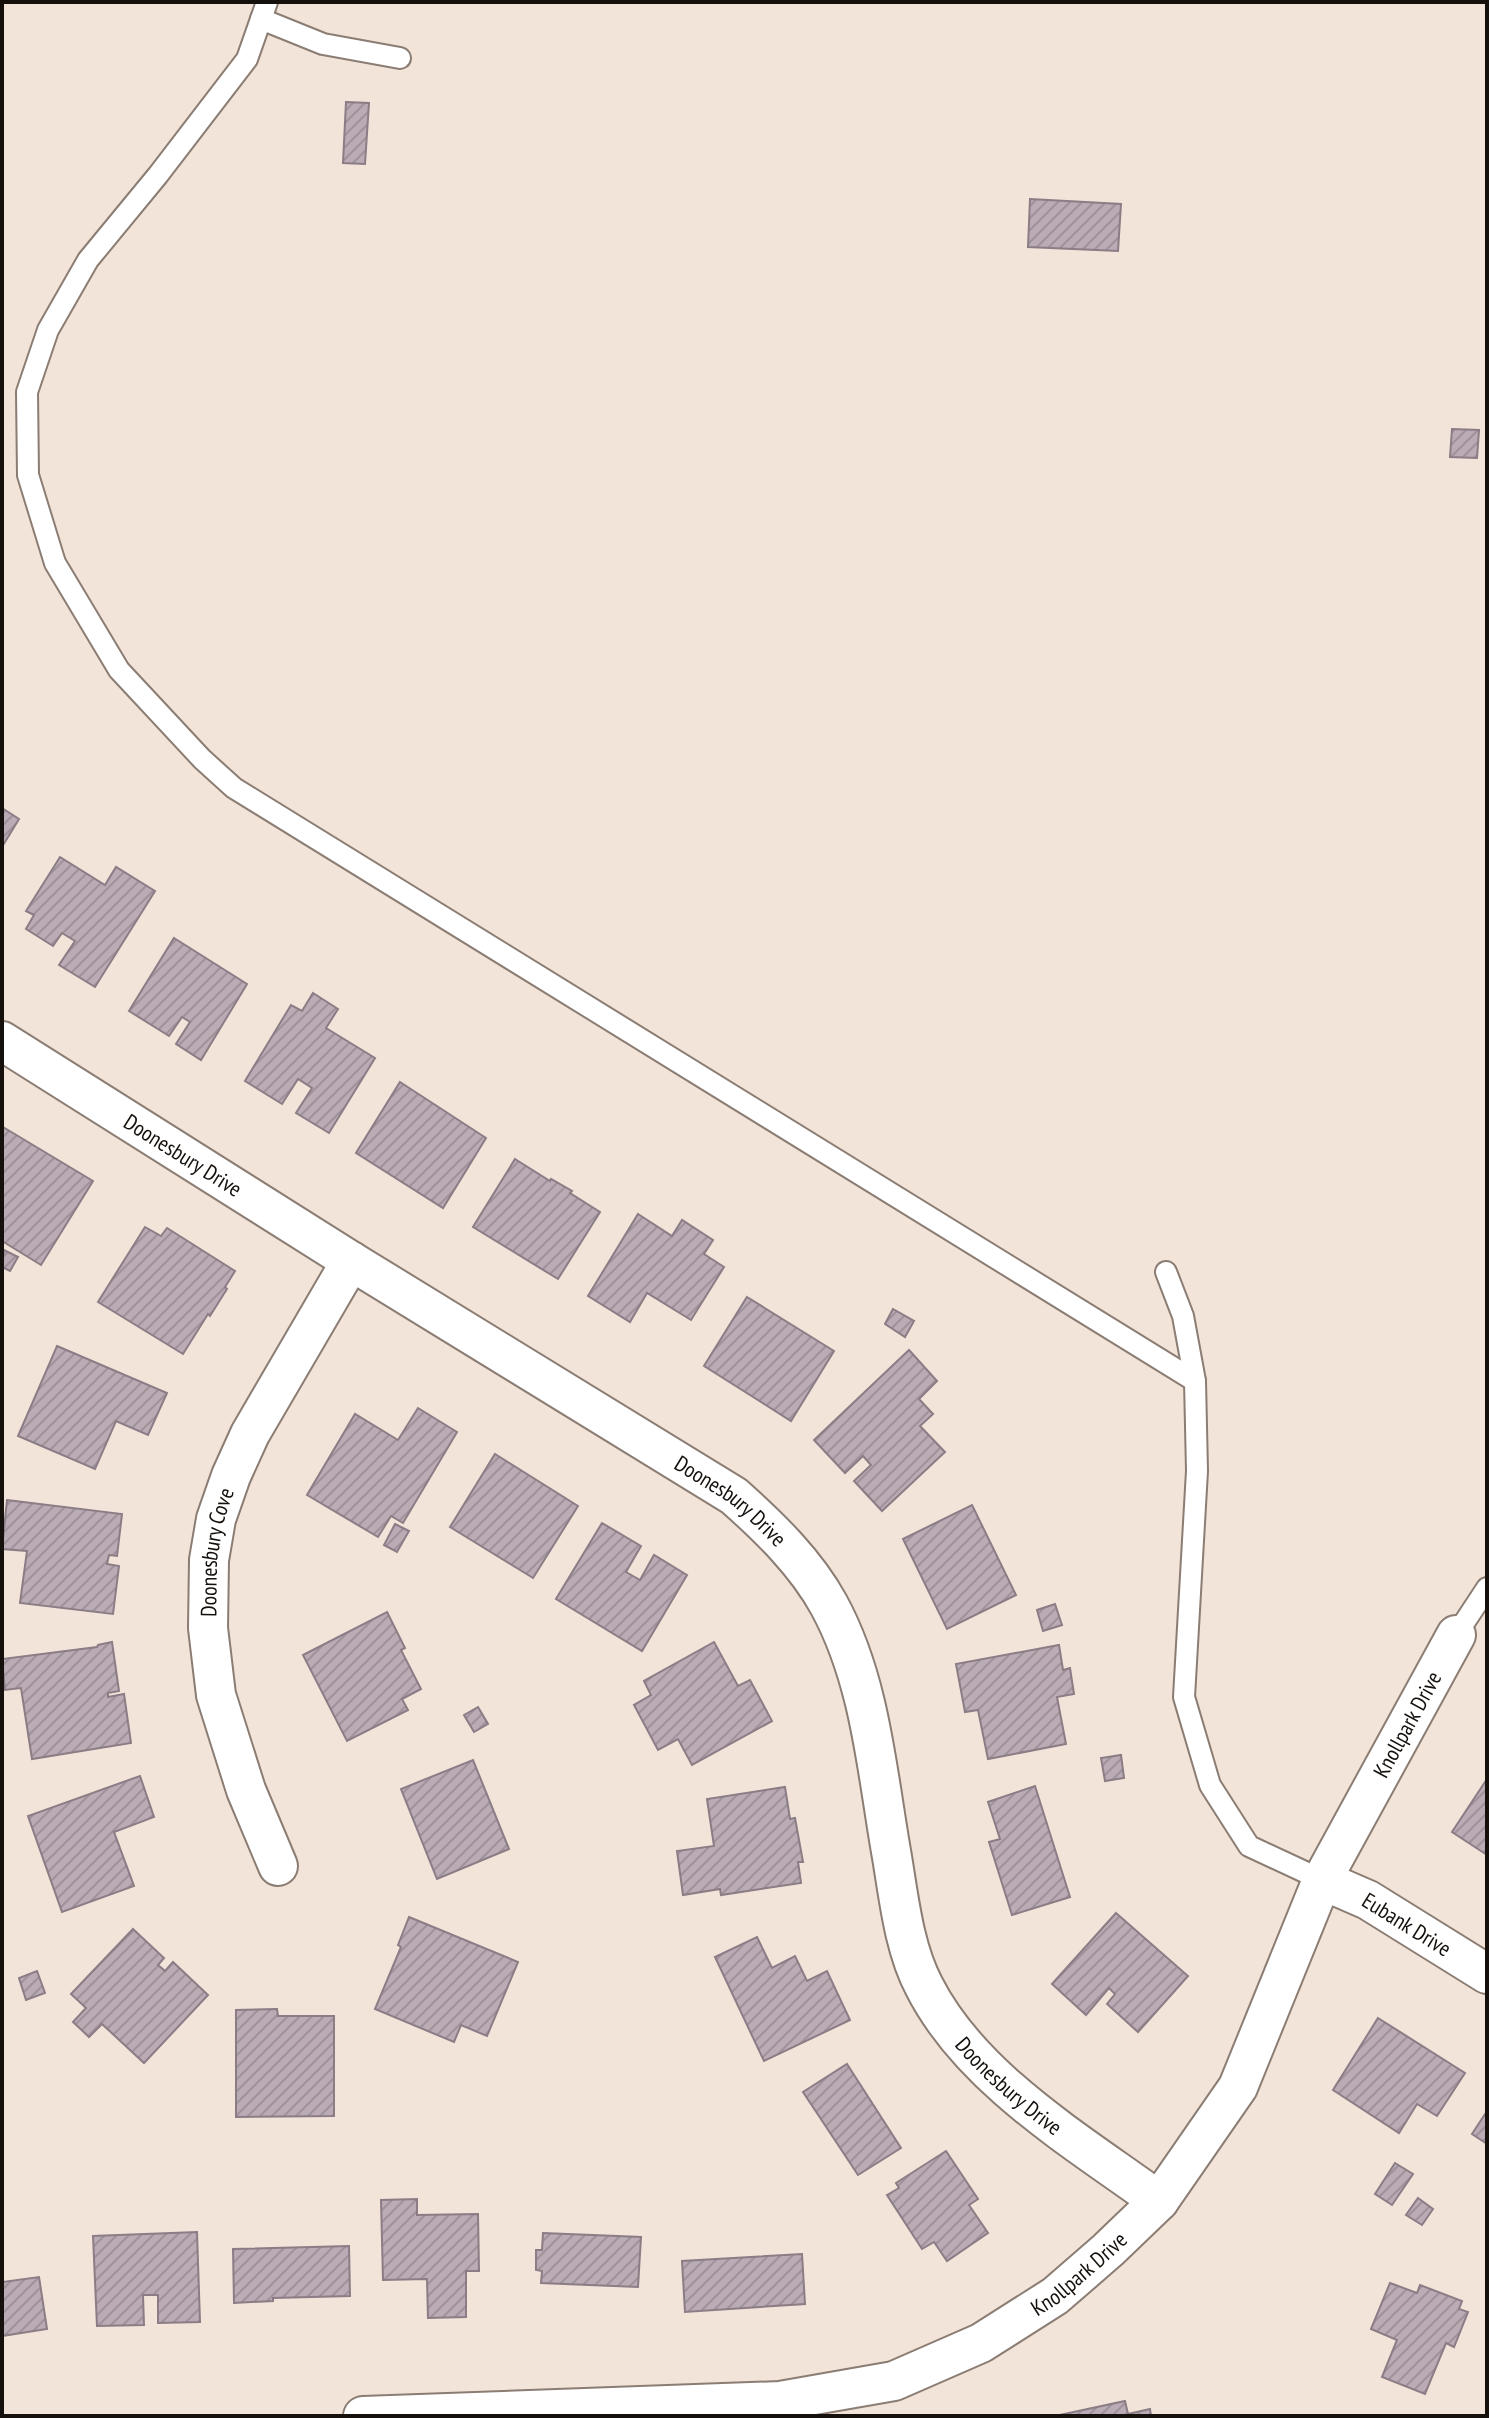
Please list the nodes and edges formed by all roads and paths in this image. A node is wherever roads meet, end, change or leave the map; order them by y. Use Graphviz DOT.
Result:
graph roads {
  1 [pos="264,10"];
  2 [pos="400,58"];
  3 [pos="2,1041"];
  4 [pos="351,1261"];
  5 [pos="1166,1272"];
  6 [pos="1195,1381"];
  7 [pos="1487,1588"];
  8 [pos="1456,1635"];
  9 [pos="278,1866"];
  10 [pos="1322,1880"];
  11 [pos="1487,1974"];
  12 [pos="1159,2201"];
  13 [pos="780,2408"];
  14 [pos="363,2416"];
  1 -- 2 [label="lane"];
  1 -- 6 [label="lane"];
  3 -- 4 [label="street, Doonesbury Drive"];
  4 -- 9 [label="street, Doonesbury Cove"];
  4 -- 12 [label="street, Doonesbury Drive"];
  5 -- 6 [label="lane"];
  6 -- 10 [label="lane"];
  7 -- 8 [label="lane"];
  8 -- 10 [label="street, Knollpark Drive"];
  10 -- 11 [label="street, Eubank Drive"];
  10 -- 12 [label="street, Knollpark Drive"];
  12 -- 13 [label="street, Knollpark Drive"];
  13 -- 14 [label="street, Knollpark Drive"];
}
